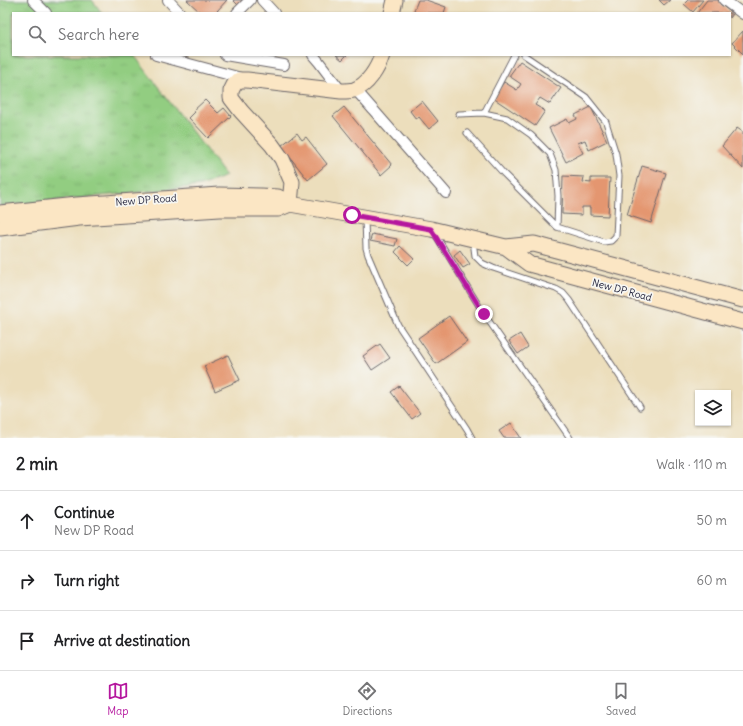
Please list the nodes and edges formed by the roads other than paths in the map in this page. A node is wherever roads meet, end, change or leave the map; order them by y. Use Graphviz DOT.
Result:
graph roads {
  1 [pos="33,0"];
  2 [pos="168,0"];
  3 [pos="250,0"];
  4 [pos="262,0"];
  5 [pos="395,0"];
  6 [pos="724,0"];
  7 [pos="45,12"];
  8 [pos="179,12"];
  9 [pos="238,12"];
  10 [pos="273,12"];
  11 [pos="392,12"];
  12 [pos="743,14"];
  13 [pos="160,56"];
  14 [pos="224,56"];
  15 [pos="230,56"];
  16 [pos="314,56"];
  17 [pos="382,56"];
  18 [pos="513,56"];
  19 [pos="525,56"];
  20 [pos="284,65"];
  21 [pos="218,72"];
  22 [pos="247,80"];
  23 [pos="348,90"];
  24 [pos="484,113"];
  25 [pos="459,114"];
  26 [pos="467,133"];
  27 [pos="446,193"];
  28 [pos="290,204"];
  29 [pos="0,214"];
  30 [pos="365,217"];
  31 [pos="557,227"];
  32 [pos="0,228"];
  33 [pos="431,229"];
  34 [pos="472,239"];
  35 [pos="506,247"];
  36 [pos="743,300"];
  37 [pos="743,322"];
  38 [pos="640,407"];
  39 [pos="472,438"];
  40 [pos="570,438"];
  1 -- 7 [label="street"];
  2 -- 8 [label="street"];
  3 -- 9 [label="street"];
  4 -- 10 [label="street"];
  5 -- 11 [label="main road"];
  6 -- 12 [label="street"];
  13 -- 21 [label="street"];
  14 -- 21 [label="street"];
  15 -- 20 [label="street"];
  16 -- 23 [label="street"];
  17 -- 23 [label="main road"];
  18 -- 24 [label="lane"];
  19 -- 31 [label="lane"];
  21 -- 22 [label="street"];
  22 -- 23 [label="main road"];
  22 -- 28 [label="main road"];
  23 -- 27 [label="street"];
  24 -- 25 [label="lane"];
  24 -- 31 [label="lane"];
  26 -- 31 [label="lane"];
  28 -- 29 [label="main road, New DP Road"];
  28 -- 30 [label="main road, New DP Road"];
  28 -- 32 [label="main road, New DP Road"];
  30 -- 33 [label="main road, New DP Road"];
  30 -- 39 [label="lane"];
  33 -- 34 [label="main road, New DP Road"];
  33 -- 40 [label="lane"];
  34 -- 35 [label="main road, New DP Road"];
  34 -- 38 [label="lane"];
  35 -- 36 [label="main road, New DP Road"];
  35 -- 37 [label="main road, New DP Road"];
}
